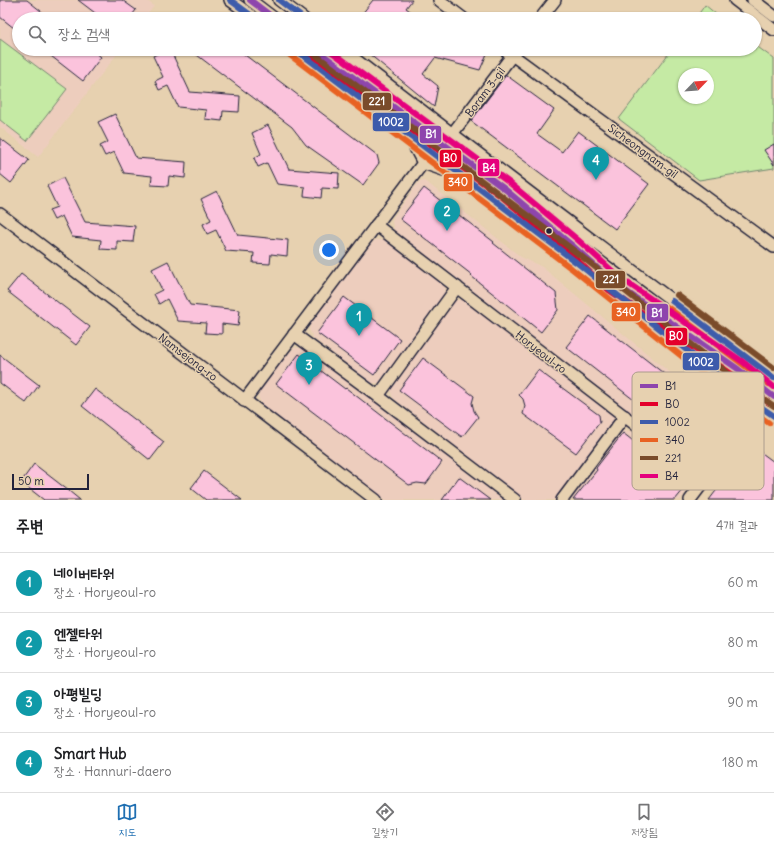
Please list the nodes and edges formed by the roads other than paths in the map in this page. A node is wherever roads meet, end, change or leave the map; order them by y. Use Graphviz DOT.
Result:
graph roads {
  1 [pos="230,0"];
  2 [pos="250,0"];
  3 [pos="279,0"];
  4 [pos="439,0"];
  5 [pos="555,0"];
  6 [pos="735,0"];
  7 [pos="752,0"];
  8 [pos="246,12"];
  9 [pos="266,12"];
  10 [pos="295,12"];
  11 [pos="455,12"];
  12 [pos="546,12"];
  13 [pos="751,12"];
  14 [pos="774,16"];
  15 [pos="762,21"];
  16 [pos="774,30"];
  17 [pos="304,56"];
  18 [pos="324,56"];
  19 [pos="351,56"];
  20 [pos="507,56"];
  21 [pos="518,56"];
  22 [pos="401,128"];
  23 [pos="452,134"];
  24 [pos="422,162"];
  25 [pos="466,178"];
  26 [pos="0,214"];
  27 [pos="376,224"];
  28 [pos="774,247"];
  29 [pos="458,287"];
  30 [pos="294,334"];
  31 [pos="714,372"];
  32 [pos="742,372"];
  33 [pos="774,378"];
  34 [pos="764,389"];
  35 [pos="378,396"];
  36 [pos="774,397"];
  37 [pos="244,400"];
  38 [pos="764,411"];
  39 [pos="625,416"];
  40 [pos="764,418"];
  41 [pos="774,418"];
  42 [pos="632,421"];
  43 [pos="698,490"];
  44 [pos="376,500"];
  45 [pos="515,500"];
  46 [pos="562,500"];
  47 [pos="690,500"];
  1 -- 8 [label="street"];
  2 -- 9 [label="street"];
  3 -- 10 [label="street"];
  4 -- 11 [label="street"];
  5 -- 12 [label="street"];
  6 -- 13 [label="street"];
  7 -- 14 [label="street"];
  15 -- 16 [label="street"];
  17 -- 22 [label="street"];
  18 -- 32 [label="street"];
  19 -- 23 [label="street"];
  20 -- 23 [label="street, Boram 3-gil"];
  21 -- 28 [label="street, Sicheongnam-gil"];
  22 -- 24 [label="street"];
  22 -- 25 [label="street"];
  23 -- 33 [label="street"];
  24 -- 25 [label="street"];
  24 -- 27 [label="street"];
  25 -- 31 [label="street"];
  26 -- 37 [label="street, Namsejong-ro"];
  27 -- 29 [label="street, Horyeoul-ro"];
  27 -- 30 [label="street"];
  29 -- 35 [label="street"];
  29 -- 39 [label="street, Horyeoul-ro"];
  30 -- 35 [label="street"];
  30 -- 37 [label="street"];
  34 -- 36 [label="street"];
  35 -- 45 [label="street"];
  37 -- 44 [label="street, Namsejong-ro"];
  38 -- 41 [label="street"];
  39 -- 42 [label="street, Horyeoul-ro"];
  39 -- 46 [label="street"];
  40 -- 41 [label="street"];
  43 -- 47 [label="street"];
}
